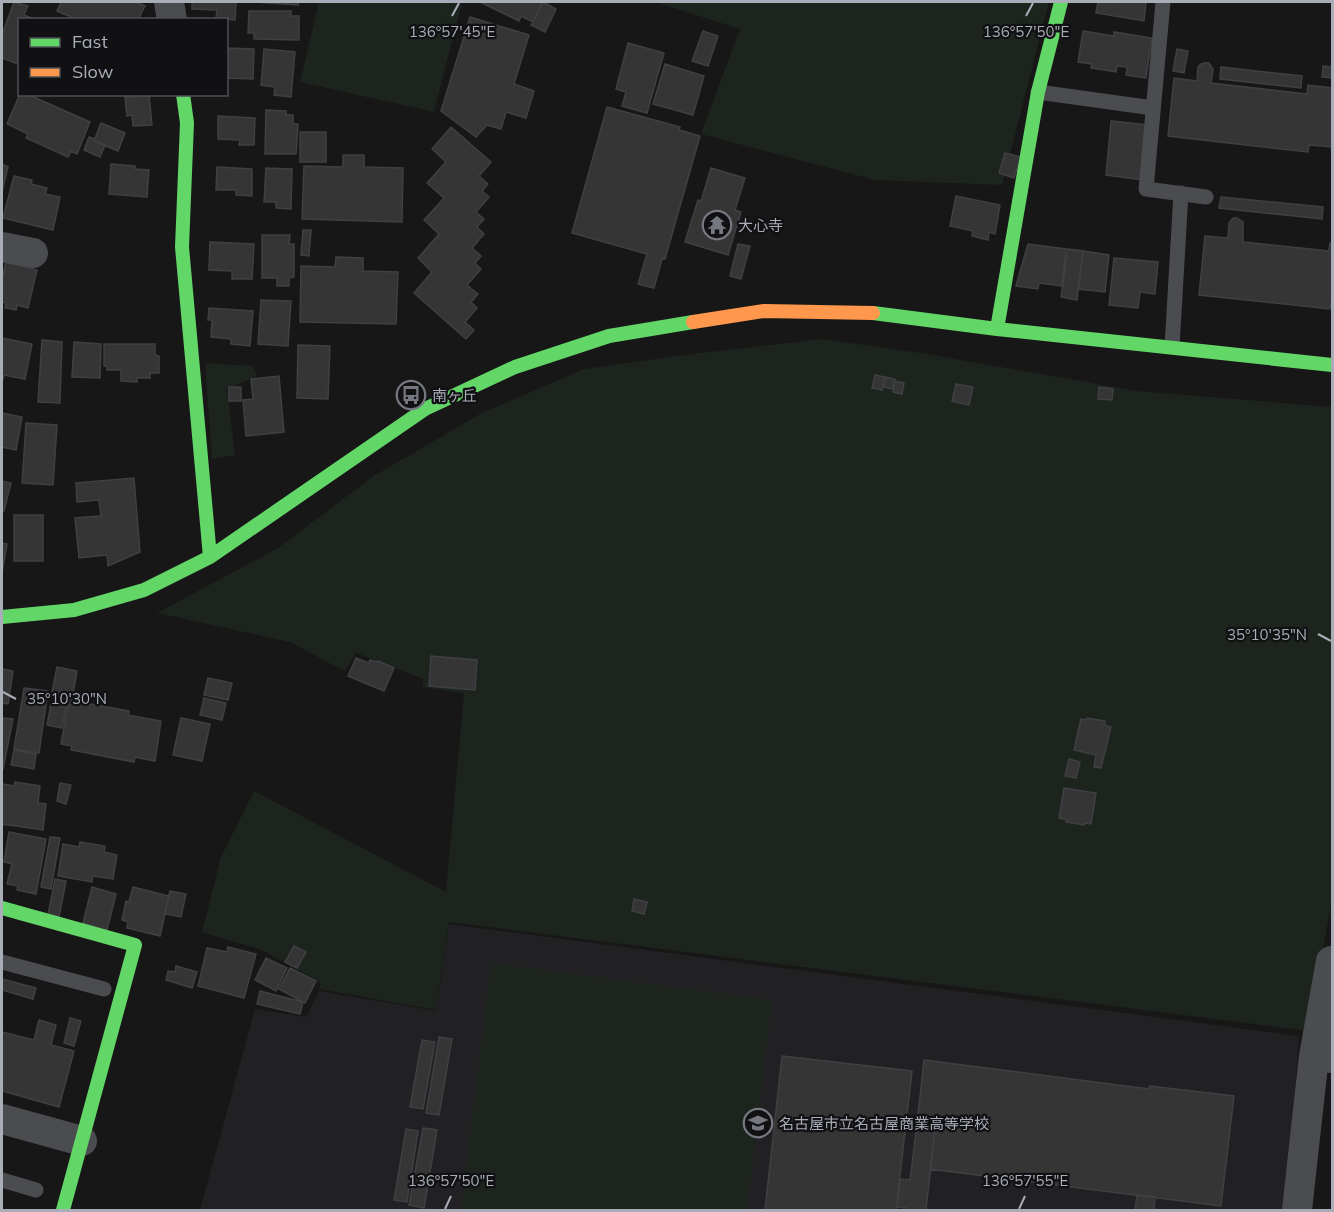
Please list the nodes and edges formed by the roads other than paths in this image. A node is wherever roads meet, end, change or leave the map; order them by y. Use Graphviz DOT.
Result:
graph roads {
  1 [pos="169,2"];
  2 [pos="1061,2"];
  3 [pos="1163,2"];
  4 [pos="172,18"];
  5 [pos="1038,92"];
  6 [pos="183,96"];
  7 [pos="1153,108"];
  8 [pos="1181,193"];
  9 [pos="1206,197"];
  10 [pos="2,247"];
  11 [pos="33,254"];
  12 [pos="997,328"];
  13 [pos="1172,347"];
  14 [pos="1332,365"];
  15 [pos="210,557"];
  16 [pos="2,617"];
  17 [pos="2,908"];
  18 [pos="1332,960"];
  19 [pos="2,962"];
  20 [pos="104,989"];
  21 [pos="1323,1057"];
  22 [pos="2,1119"];
  23 [pos="82,1141"];
  24 [pos="2,1180"];
  25 [pos="36,1190"];
  26 [pos="63,1210"];
  27 [pos="1297,1210"];
  1 -- 4 [label="street"];
  2 -- 5 [label="street"];
  3 -- 7 [label="lane"];
  5 -- 7 [label="lane"];
  5 -- 12 [label="street"];
  6 -- 15 [label="street"];
  7 -- 8 [label="lane"];
  8 -- 9 [label="lane"];
  8 -- 13 [label="lane"];
  10 -- 11 [label="street"];
  12 -- 13 [label="street"];
  12 -- 15 [label="street"];
  13 -- 14 [label="street"];
  15 -- 16 [label="street"];
  17 -- 23 [label="street"];
  18 -- 21 [label="street"];
  19 -- 20 [label="lane"];
  21 -- 27 [label="street"];
  22 -- 23 [label="street"];
  23 -- 26 [label="street"];
  24 -- 25 [label="lane"];
}
